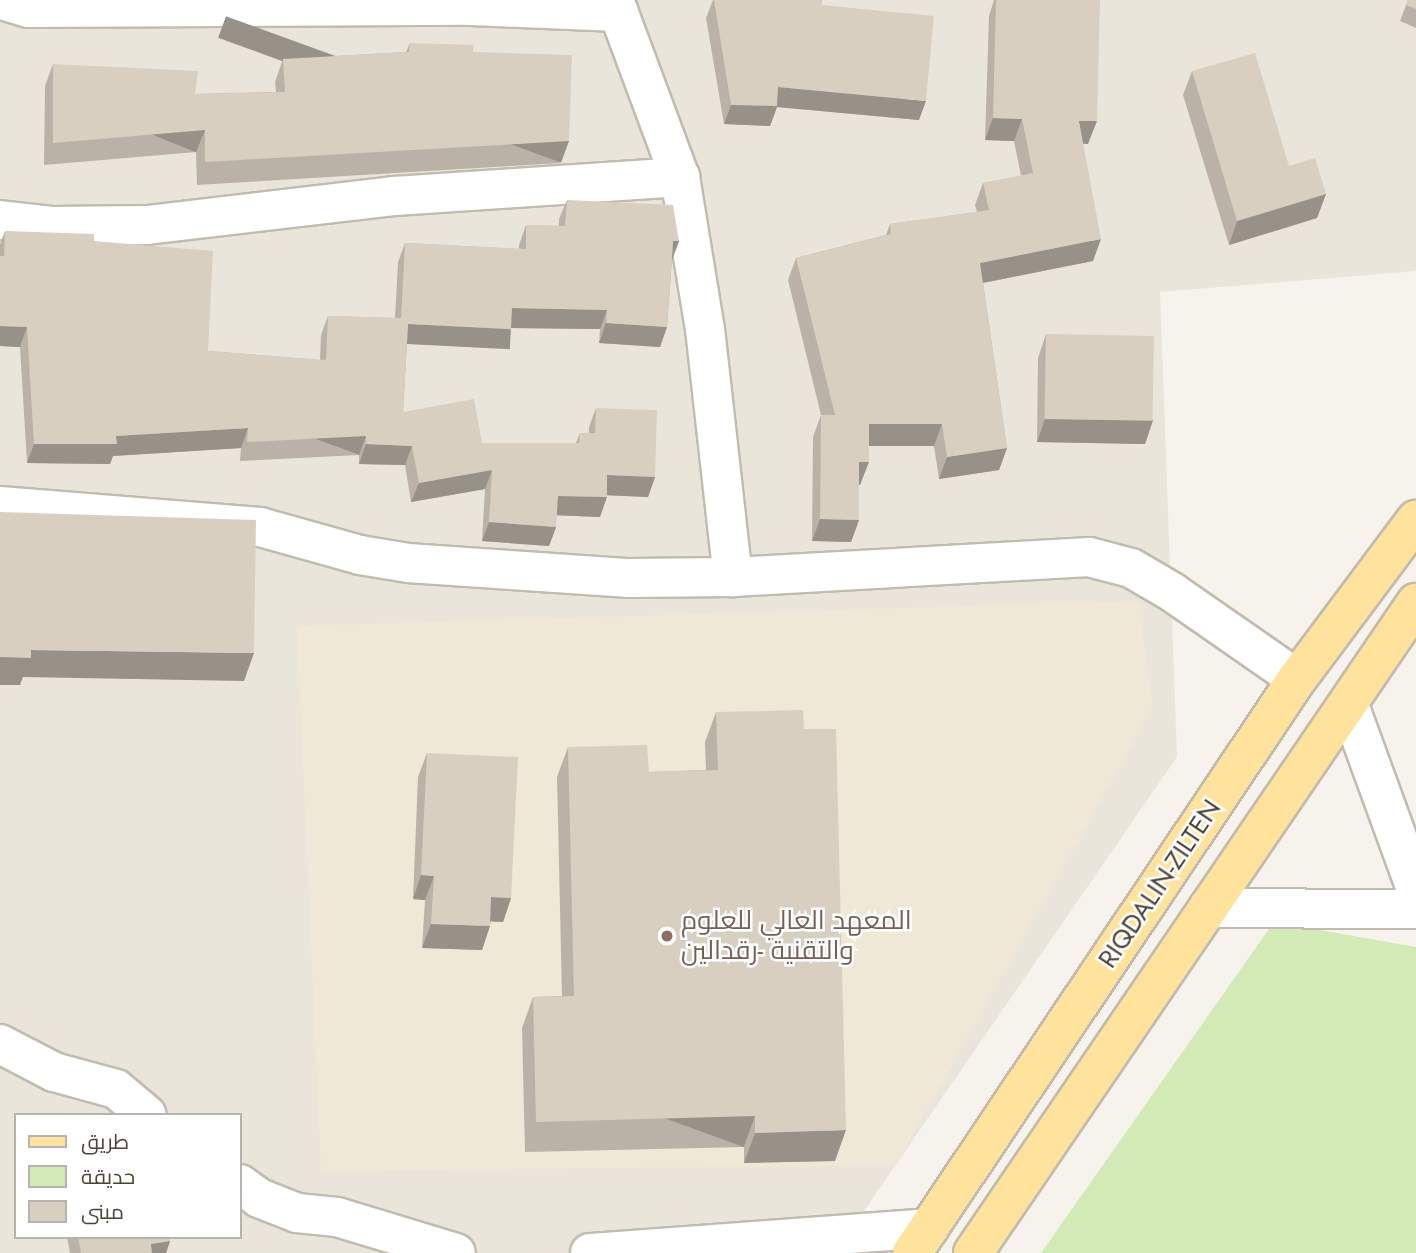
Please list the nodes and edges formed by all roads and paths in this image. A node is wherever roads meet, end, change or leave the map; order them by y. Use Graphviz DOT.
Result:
graph roads {
  1 [pos="2,0"];
  2 [pos="616,6"];
  3 [pos="680,177"];
  4 [pos="0,220"];
  5 [pos="0,506"];
  6 [pos="1416,520"];
  7 [pos="733,577"];
  8 [pos="1416,603"];
  9 [pos="1297,679"];
  10 [pos="1349,705"];
  11 [pos="1416,889"];
  12 [pos="1208,908"];
  13 [pos="1416,909"];
  14 [pos="0,1044"];
  15 [pos="146,1113"];
  16 [pos="242,1185"];
  17 [pos="921,1241"];
  18 [pos="456,1253"];
  19 [pos="590,1253"];
  20 [pos="973,1253"];
  1 -- 2 [label="street"];
  2 -- 3 [label="street"];
  3 -- 4 [label="street"];
  3 -- 7 [label="street"];
  5 -- 7 [label="street"];
  6 -- 9 [label="main road, RIQDALIN-ZILTEN"];
  7 -- 9 [label="street"];
  8 -- 10 [label="main road, RIQDALIN-ZILTEN"];
  9 -- 17 [label="main road, RIQDALIN-ZILTEN"];
  10 -- 11 [label="street"];
  10 -- 12 [label="main road, RIQDALIN-ZILTEN"];
  12 -- 13 [label="street"];
  12 -- 20 [label="main road, RIQDALIN-ZILTEN"];
  14 -- 15 [label="street"];
  16 -- 18 [label="street"];
  17 -- 19 [label="street"];
}
